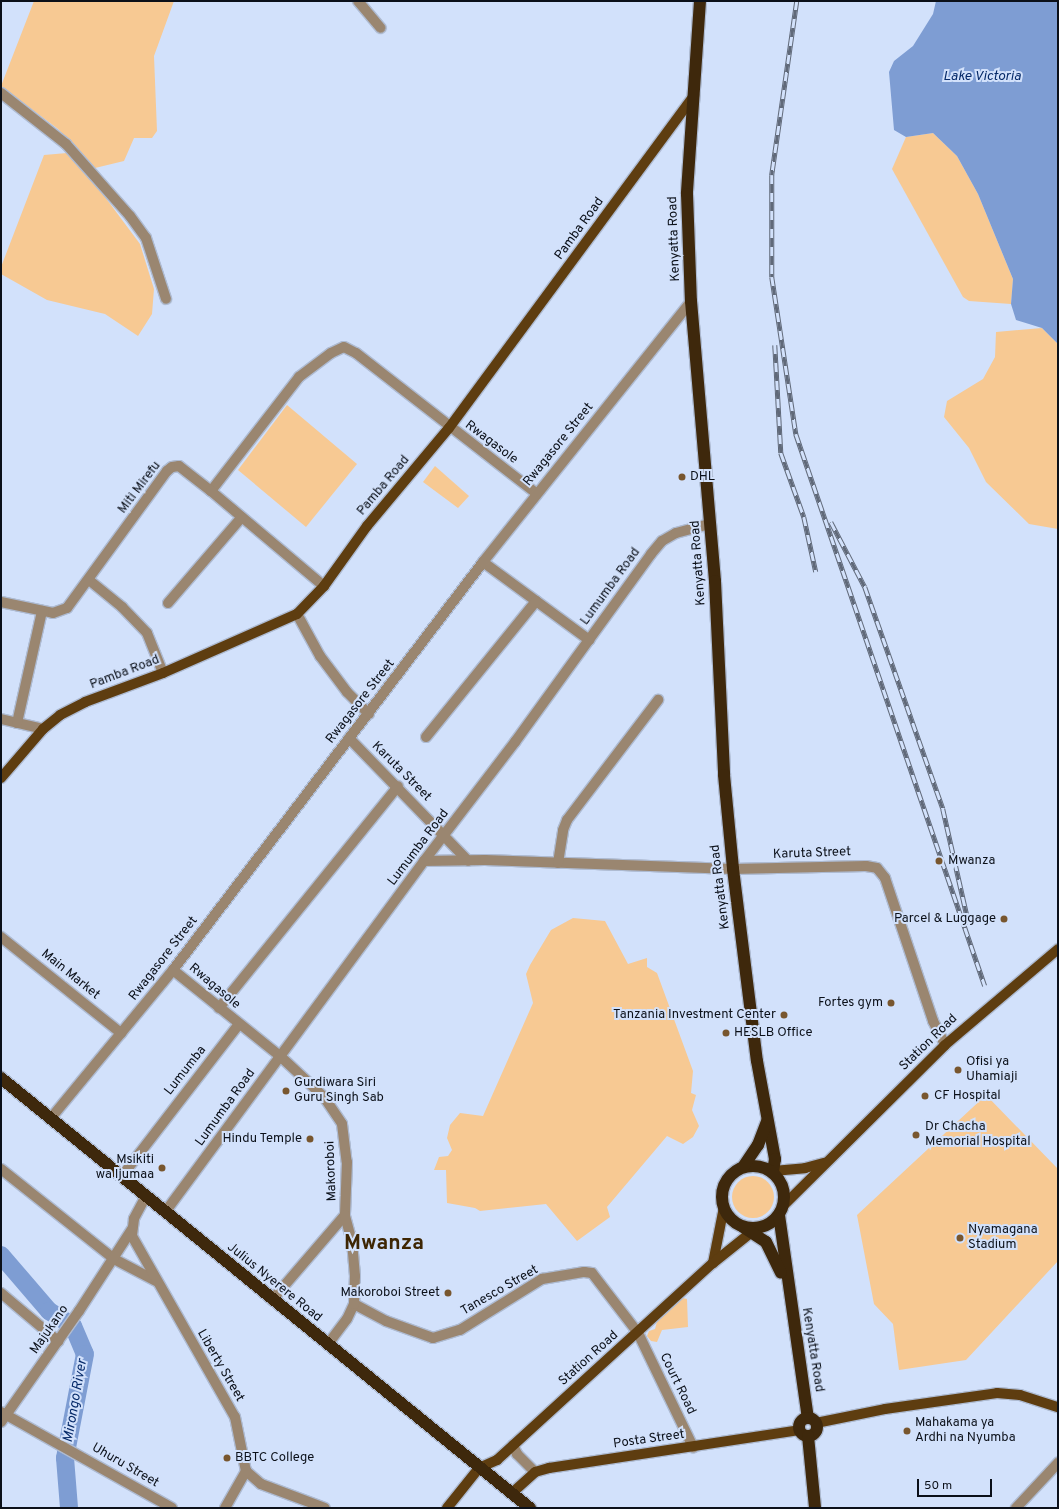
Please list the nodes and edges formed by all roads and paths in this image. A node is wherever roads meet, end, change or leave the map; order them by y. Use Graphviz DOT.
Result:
graph roads {
  1 [pos="358,1"];
  2 [pos="700,1"];
  3 [pos="381,28"];
  4 [pos="1,93"];
  5 [pos="694,96"];
  6 [pos="166,299"];
  7 [pos="691,301"];
  8 [pos="448,428"];
  9 [pos="211,490"];
  10 [pos="537,494"];
  11 [pos="242,517"];
  12 [pos="710,524"];
  13 [pos="483,562"];
  14 [pos="89,580"];
  15 [pos="324,586"];
  16 [pos="536,601"];
  17 [pos="1,602"];
  18 [pos="168,603"];
  19 [pos="42,611"];
  20 [pos="297,614"];
  21 [pos="588,640"];
  22 [pos="163,673"];
  23 [pos="658,700"];
  24 [pos="369,714"];
  25 [pos="1,720"];
  26 [pos="17,723"];
  27 [pos="43,729"];
  28 [pos="426,737"];
  29 [pos="348,738"];
  30 [pos="1,778"];
  31 [pos="398,786"];
  32 [pos="444,835"];
  33 [pos="424,861"];
  34 [pos="468,861"];
  35 [pos="558,863"];
  36 [pos="733,869"];
  37 [pos="1,937"];
  38 [pos="1058,949"];
  39 [pos="173,970"];
  40 [pos="219,1008"];
  41 [pos="239,1024"];
  42 [pos="121,1033"];
  43 [pos="945,1045"];
  44 [pos="280,1056"];
  45 [pos="1,1078"];
  46 [pos="51,1118"];
  47 [pos="767,1121"];
  48 [pos="824,1163"];
  49 [pos="743,1167"];
  50 [pos="1,1169"];
  51 [pos="773,1171"];
  52 [pos="122,1176"];
  53 [pos="146,1196"];
  54 [pos="724,1208"];
  55 [pos="781,1210"];
  56 [pos="166,1211"];
  57 [pos="345,1215"];
  58 [pos="132,1229"];
  59 [pos="755,1230"];
  60 [pos="114,1259"];
  61 [pos="713,1263"];
  62 [pos="156,1281"];
  63 [pos="787,1287"];
  64 [pos="1,1293"];
  65 [pos="272,1300"];
  66 [pos="354,1304"];
  67 [pos="638,1333"];
  68 [pos="60,1338"];
  69 [pos="328,1344"];
  70 [pos="1058,1407"];
  71 [pos="3,1416"];
  72 [pos="812,1420"];
  73 [pos="803,1433"];
  74 [pos="513,1445"];
  75 [pos="693,1447"];
  76 [pos="1058,1463"];
  77 [pos="479,1468"];
  78 [pos="246,1471"];
  79 [pos="535,1472"];
  80 [pos="512,1493"];
  81 [pos="172,1508"];
  82 [pos="225,1508"];
  83 [pos="325,1508"];
  84 [pos="448,1508"];
  85 [pos="530,1508"];
  86 [pos="815,1508"];
  87 [pos="1016,1508"];
  1 -- 3 [label="street"];
  2 -- 5 [label="highway, Kenyatta Road"];
  4 -- 6 [label="street"];
  5 -- 7 [label="highway, Kenyatta Road"];
  5 -- 8 [label="main road, Pamba Road"];
  7 -- 10 [label="street, Rwagasore Street"];
  7 -- 12 [label="highway, Kenyatta Road"];
  8 -- 9 [label="street, Rwagasole"];
  8 -- 10 [label="street, Rwagasole"];
  8 -- 15 [label="main road, Pamba Road"];
  9 -- 11 [label="street, Miti Mirefu"];
  9 -- 14 [label="street, Miti Mirefu"];
  10 -- 13 [label="street, Rwagasore Street"];
  11 -- 15 [label="street, Miti Mirefu"];
  11 -- 18 [label="street"];
  12 -- 21 [label="street, Lumumba Road"];
  12 -- 36 [label="highway, Kenyatta Road"];
  13 -- 16 [label="street"];
  13 -- 24 [label="street, Rwagasore Street"];
  14 -- 19 [label="street, Miti Mirefu"];
  14 -- 22 [label="street"];
  15 -- 20 [label="main road, Pamba Road"];
  16 -- 21 [label="street"];
  16 -- 28 [label="street"];
  17 -- 19 [label="street, Miti Mirefu"];
  19 -- 26 [label="street"];
  20 -- 22 [label="main road, Pamba Road"];
  20 -- 24 [label="street"];
  21 -- 32 [label="street, Lumumba Road"];
  22 -- 27 [label="main road, Pamba Road"];
  23 -- 35 [label="street"];
  24 -- 29 [label="street, Rwagasore Street"];
  25 -- 26 [label="street"];
  26 -- 27 [label="street"];
  27 -- 30 [label="main road, Pamba Road"];
  29 -- 31 [label="street, Karuta Street"];
  29 -- 39 [label="street, Rwagasore Street"];
  31 -- 32 [label="street, Karuta Street"];
  31 -- 40 [label="street"];
  32 -- 33 [label="street, Lumumba Road"];
  32 -- 34 [label="street, Karuta Street"];
  33 -- 34 [label="street, Karuta Street"];
  33 -- 44 [label="street, Lumumba Road"];
  34 -- 35 [label="street, Karuta Street"];
  35 -- 36 [label="street, Karuta Street"];
  36 -- 43 [label="street, Karuta Street"];
  36 -- 47 [label="highway, Kenyatta Road"];
  37 -- 42 [label="street, Main Market"];
  38 -- 43 [label="main road, Station Road"];
  39 -- 40 [label="street, Rwagasole"];
  39 -- 42 [label="street, Rwagasore Street"];
  40 -- 41 [label="street, Rwagasole"];
  41 -- 44 [label="street"];
  41 -- 52 [label="street, Lumumba"];
  42 -- 46 [label="street, Rwagasore Street"];
  43 -- 48 [label="main road, Station Road"];
  44 -- 56 [label="street, Lumumba Road"];
  44 -- 57 [label="street, Makoroboi"];
  45 -- 46 [label="highway, Julius Nyerere Road"];
  46 -- 52 [label="highway, Julius Nyerere Road"];
  47 -- 49 [label="highway, Kenyatta Road"];
  47 -- 51 [label="highway, Kenyatta Road"];
  48 -- 51 [label="main road, Station Road"];
  48 -- 55 [label="main road, Station Road"];
  49 -- 51 [label="highway"];
  49 -- 54 [label="highway"];
  50 -- 60 [label="street"];
  51 -- 55 [label="highway"];
  52 -- 53 [label="highway, Julius Nyerere Road"];
  53 -- 56 [label="highway, Julius Nyerere Road"];
  53 -- 58 [label="street"];
  54 -- 59 [label="highway"];
  54 -- 61 [label="main road"];
  55 -- 59 [label="highway"];
  55 -- 63 [label="highway, Kenyatta Road"];
  56 -- 65 [label="highway, Julius Nyerere Road"];
  57 -- 65 [label="street, Makoroboi"];
  57 -- 66 [label="street, Makoroboi"];
  58 -- 60 [label="street, Majukano"];
  58 -- 62 [label="street, Liberty Street"];
  59 -- 61 [label="main road, Station Road"];
  59 -- 63 [label="highway, Kenyatta Road"];
  60 -- 62 [label="street"];
  60 -- 68 [label="street, Majukano"];
  61 -- 67 [label="main road, Station Road"];
  62 -- 78 [label="street, Liberty Street"];
  63 -- 72 [label="highway, Kenyatta Road"];
  64 -- 68 [label="street"];
  65 -- 69 [label="highway, Julius Nyerere Road"];
  66 -- 67 [label="street, Tanesco Street"];
  66 -- 69 [label="street, Makoroboi"];
  67 -- 74 [label="main road, Station Road"];
  67 -- 75 [label="street, Court Road"];
  68 -- 71 [label="street, Majukano"];
  69 -- 77 [label="highway, Julius Nyerere Road"];
  70 -- 72 [label="main road"];
  71 -- 81 [label="street, Uhuru Street"];
  72 -- 73 [label="highway"];
  73 -- 75 [label="main road, Posta Street"];
  73 -- 86 [label="highway"];
  74 -- 77 [label="main road, Station Road"];
  74 -- 79 [label="street"];
  75 -- 79 [label="main road, Posta Street"];
  76 -- 87 [label="street"];
  77 -- 80 [label="highway, Julius Nyerere Road"];
  77 -- 84 [label="main road"];
  78 -- 82 [label="street"];
  78 -- 83 [label="street"];
  79 -- 80 [label="main road"];
  80 -- 85 [label="highway, Julius Nyerere Road"];
}
